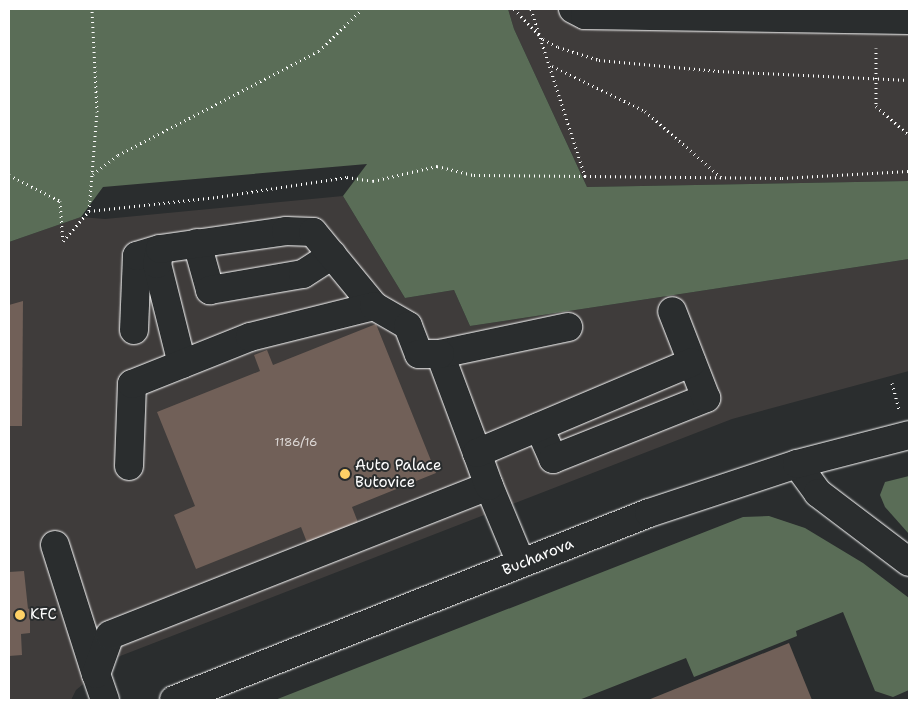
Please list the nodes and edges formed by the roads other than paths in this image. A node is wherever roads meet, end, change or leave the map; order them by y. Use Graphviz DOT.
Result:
graph roads {
  1 [pos="573,9"];
  2 [pos="909,20"];
  3 [pos="197,243"];
  4 [pos="160,249"];
  5 [pos="332,255"];
  6 [pos="374,306"];
  7 [pos="672,311"];
  8 [pos="568,327"];
  9 [pos="134,330"];
  10 [pos="440,354"];
  11 [pos="692,362"];
  12 [pos="182,364"];
  13 [pos="905,425"];
  14 [pos="539,427"];
  15 [pos="477,453"];
  16 [pos="798,464"];
  17 [pos="129,466"];
  18 [pos="489,486"];
  19 [pos="55,545"];
  20 [pos="909,562"];
  21 [pos="521,563"];
  22 [pos="96,674"];
  23 [pos="105,700"];
  24 [pos="174,700"];
  1 -- 2 [label="main road"];
  3 -- 4 [label="main road"];
  3 -- 5 [label="main road"];
  3 -- 5 [label="main road"];
  4 -- 9 [label="main road"];
  4 -- 12 [label="main road"];
  5 -- 6 [label="main road"];
  6 -- 10 [label="main road"];
  6 -- 12 [label="main road"];
  7 -- 11 [label="main road"];
  8 -- 10 [label="main road"];
  10 -- 15 [label="main road"];
  11 -- 14 [label="main road"];
  11 -- 14 [label="main road"];
  12 -- 17 [label="main road"];
  13 -- 16 [label="main road, Bucharova"];
  14 -- 15 [label="main road"];
  15 -- 18 [label="main road"];
  16 -- 20 [label="main road"];
  16 -- 21 [label="main road, Bucharova"];
  18 -- 21 [label="main road"];
  18 -- 22 [label="main road"];
  19 -- 22 [label="main road"];
  21 -- 24 [label="main road, Bucharova"];
  22 -- 23 [label="main road"];
}
